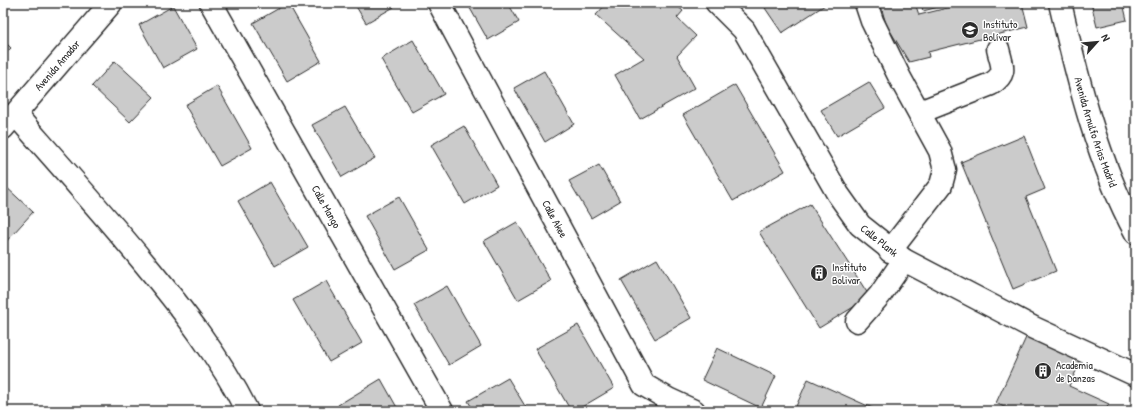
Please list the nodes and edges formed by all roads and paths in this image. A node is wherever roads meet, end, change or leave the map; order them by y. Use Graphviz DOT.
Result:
graph roads {
  1 [pos="111,3"];
  2 [pos="211,3"];
  3 [pos="439,3"];
  4 [pos="717,3"];
  5 [pos="866,3"];
  6 [pos="1060,3"];
  7 [pos="998,49"];
  8 [pos="920,112"];
  9 [pos="9,121"];
  10 [pos="1136,233"];
  11 [pos="897,255"];
  12 [pos="857,321"];
  13 [pos="1136,375"];
  14 [pos="247,411"];
  15 [pos="442,411"];
  16 [pos="694,411"];
  1 -- 9 [label="main road, Avenida Amador"];
  2 -- 15 [label="main road, Calle Mango"];
  3 -- 16 [label="main road, Calle Akee"];
  4 -- 11 [label="main road, Calle Plank"];
  5 -- 8 [label="main road"];
  6 -- 10 [label="main road, Avenida Arnulfo Arias Madrid"];
  7 -- 8 [label="main road"];
  8 -- 11 [label="main road"];
  9 -- 14 [label="main road"];
  11 -- 12 [label="main road"];
  11 -- 13 [label="main road, Calle Plank"];
}
